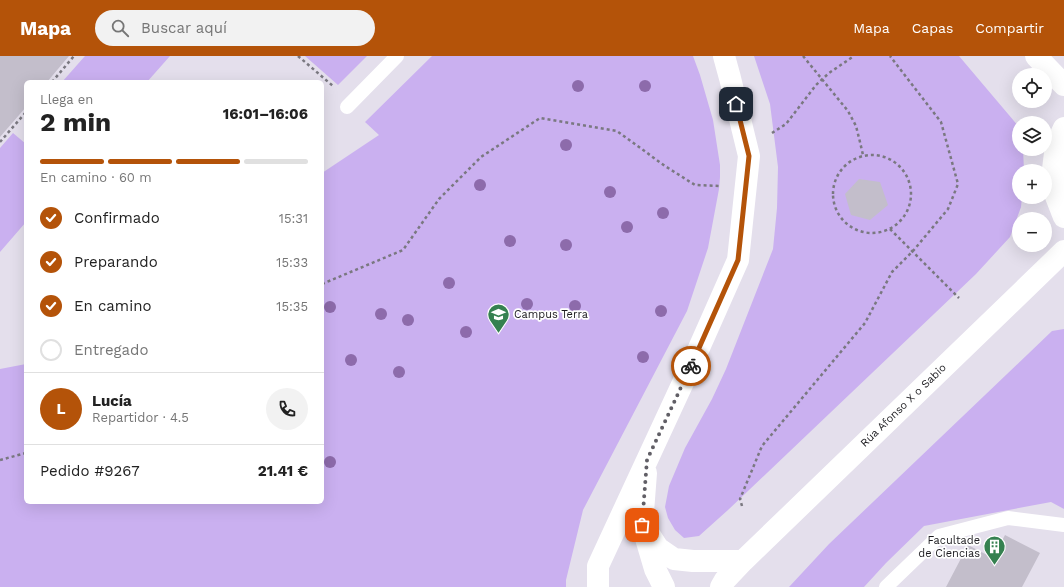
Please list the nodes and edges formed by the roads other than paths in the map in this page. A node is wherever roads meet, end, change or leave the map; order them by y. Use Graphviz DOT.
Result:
graph roads {
  1 [pos="397,56"];
  2 [pos="724,56"];
  3 [pos="1036,56"];
  4 [pos="1064,85"];
  5 [pos="347,107"];
  6 [pos="1064,128"];
  7 [pos="1064,217"];
  8 [pos="1064,251"];
  9 [pos="647,460"];
  10 [pos="642,525"];
  11 [pos="1064,525"];
  12 [pos="743,560"];
  13 [pos="598,587"];
  14 [pos="664,587"];
  15 [pos="721,587"];
  16 [pos="886,587"];
  1 -- 5 [label="lane"];
  2 -- 9 [label="main road"];
  3 -- 4 [label="main road"];
  6 -- 7 [label="main road"];
  8 -- 12 [label="main road, Rúa Afonso X o Sabio"];
  9 -- 10 [label="main road"];
  9 -- 13 [label="main road"];
  10 -- 12 [label="main road"];
  10 -- 14 [label="main road"];
  11 -- 16 [label="lane"];
  12 -- 15 [label="main road, Rúa Afonso X o Sabio"];
}
